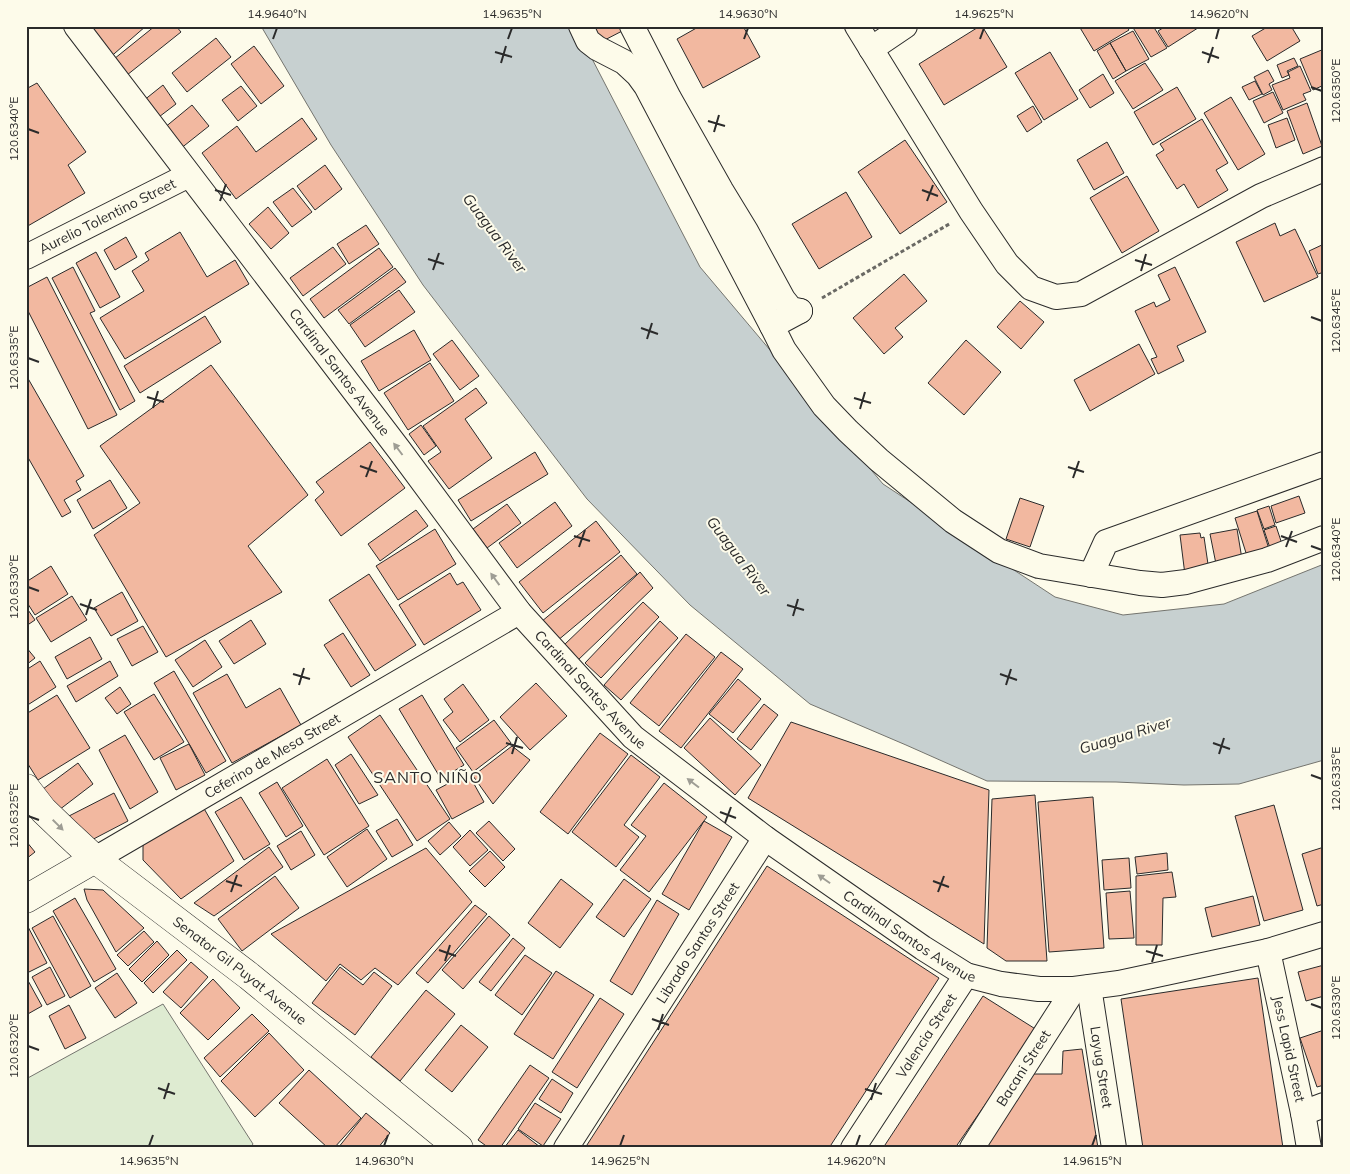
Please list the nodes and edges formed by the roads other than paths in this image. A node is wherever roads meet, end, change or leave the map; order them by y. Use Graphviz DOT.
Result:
graph roads {
  1 [pos="76,26"];
  2 [pos="580,26"];
  3 [pos="632,26"];
  4 [pos="857,26"];
  5 [pos="905,26"];
  6 [pos="871,49"];
  7 [pos="1324,169"];
  8 [pos="189,175"];
  9 [pos="26,257"];
  10 [pos="772,326"];
  11 [pos="1324,464"];
  12 [pos="1324,538"];
  13 [pos="1091,575"];
  14 [pos="519,612"];
  15 [pos="26,788"];
  16 [pos="765,838"];
  17 [pos="95,859"];
  18 [pos="26,899"];
  19 [pos="1324,934"];
  20 [pos="1268,951"];
  21 [pos="966,975"];
  22 [pos="1082,988"];
  23 [pos="1313,1109"];
  24 [pos="458,1148"];
  25 [pos="566,1148"];
  26 [pos="853,1148"];
  27 [pos="972,1148"];
  28 [pos="1114,1148"];
  29 [pos="1309,1148"];
  1 -- 8 [label="street, Cardinal Santos Avenue"];
  2 -- 10 [label="street"];
  3 -- 10 [label="street"];
  4 -- 6 [label="street"];
  5 -- 6 [label="street"];
  6 -- 7 [label="street"];
  8 -- 9 [label="street, Aurelio Tolentino Street"];
  14 -- 8 [label="street, Cardinal Santos Avenue, one-way"];
  10 -- 13 [label="street"];
  11 -- 13 [label="street"];
  12 -- 13 [label="street"];
  16 -- 14 [label="street, Cardinal Santos Avenue, one-way"];
  14 -- 17 [label="street, Ceferino de Mesa Street"];
  15 -- 17 [label="main road, Senator Gil Puyat Avenue, one-way"];
  21 -- 16 [label="street, Cardinal Santos Avenue, one-way"];
  16 -- 25 [label="street, Librado Santos Street"];
  17 -- 18 [label="main road, Ceferino de Mesa Street"];
  17 -- 24 [label="main road, Senator Gil Puyat Avenue"];
  19 -- 20 [label="street, Cardinal Santos Avenue"];
  20 -- 22 [label="street, Cardinal Santos Avenue"];
  20 -- 23 [label="street, Jess Lapid Street"];
  21 -- 22 [label="street, Cardinal Santos Avenue"];
  21 -- 26 [label="street, Valencia Street"];
  22 -- 27 [label="street, Bacani Street"];
  22 -- 28 [label="street, Layug Street"];
  23 -- 29 [label="street, Jess Lapid Street"];
}
